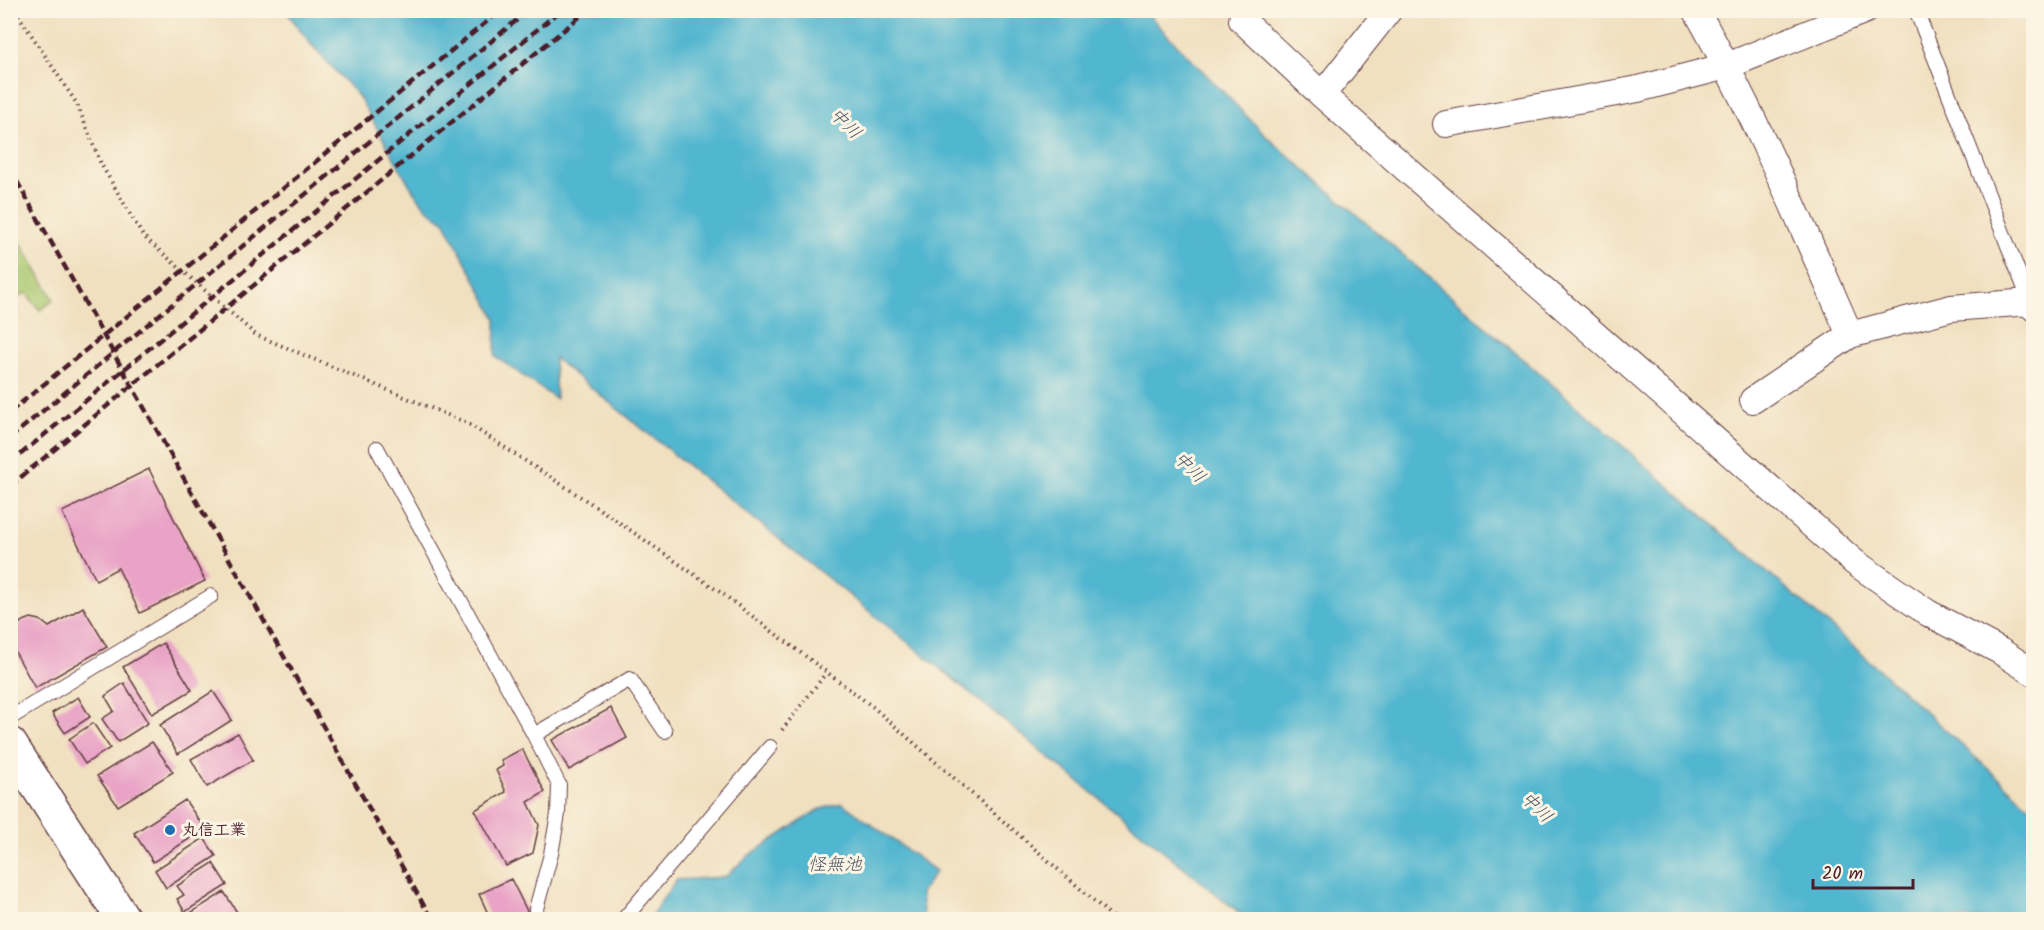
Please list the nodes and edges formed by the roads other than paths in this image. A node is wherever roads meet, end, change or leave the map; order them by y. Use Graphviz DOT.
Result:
graph roads {
  1 [pos="1389,10"];
  2 [pos="1696,10"];
  3 [pos="1866,10"];
  4 [pos="1916,10"];
  5 [pos="1242,20"];
  6 [pos="1727,66"];
  7 [pos="1322,95"];
  8 [pos="1446,124"];
  9 [pos="2032,305"];
  10 [pos="1850,335"];
  11 [pos="1753,400"];
  12 [pos="377,448"];
  13 [pos="211,596"];
  14 [pos="2033,670"];
  15 [pos="10,718"];
  16 [pos="665,731"];
  17 [pos="534,735"];
  18 [pos="10,744"];
  19 [pos="770,747"];
  20 [pos="124,920"];
  21 [pos="537,920"];
  22 [pos="623,920"];
  1 -- 7 [label="street"];
  2 -- 6 [label="street"];
  3 -- 6 [label="street"];
  4 -- 9 [label="lane"];
  5 -- 7 [label="street"];
  6 -- 8 [label="street"];
  6 -- 10 [label="street"];
  7 -- 14 [label="street"];
  9 -- 10 [label="street"];
  10 -- 11 [label="street"];
  12 -- 17 [label="lane"];
  13 -- 15 [label="lane"];
  16 -- 17 [label="lane"];
  17 -- 21 [label="lane"];
  18 -- 20 [label="street"];
  19 -- 22 [label="lane"];
}
